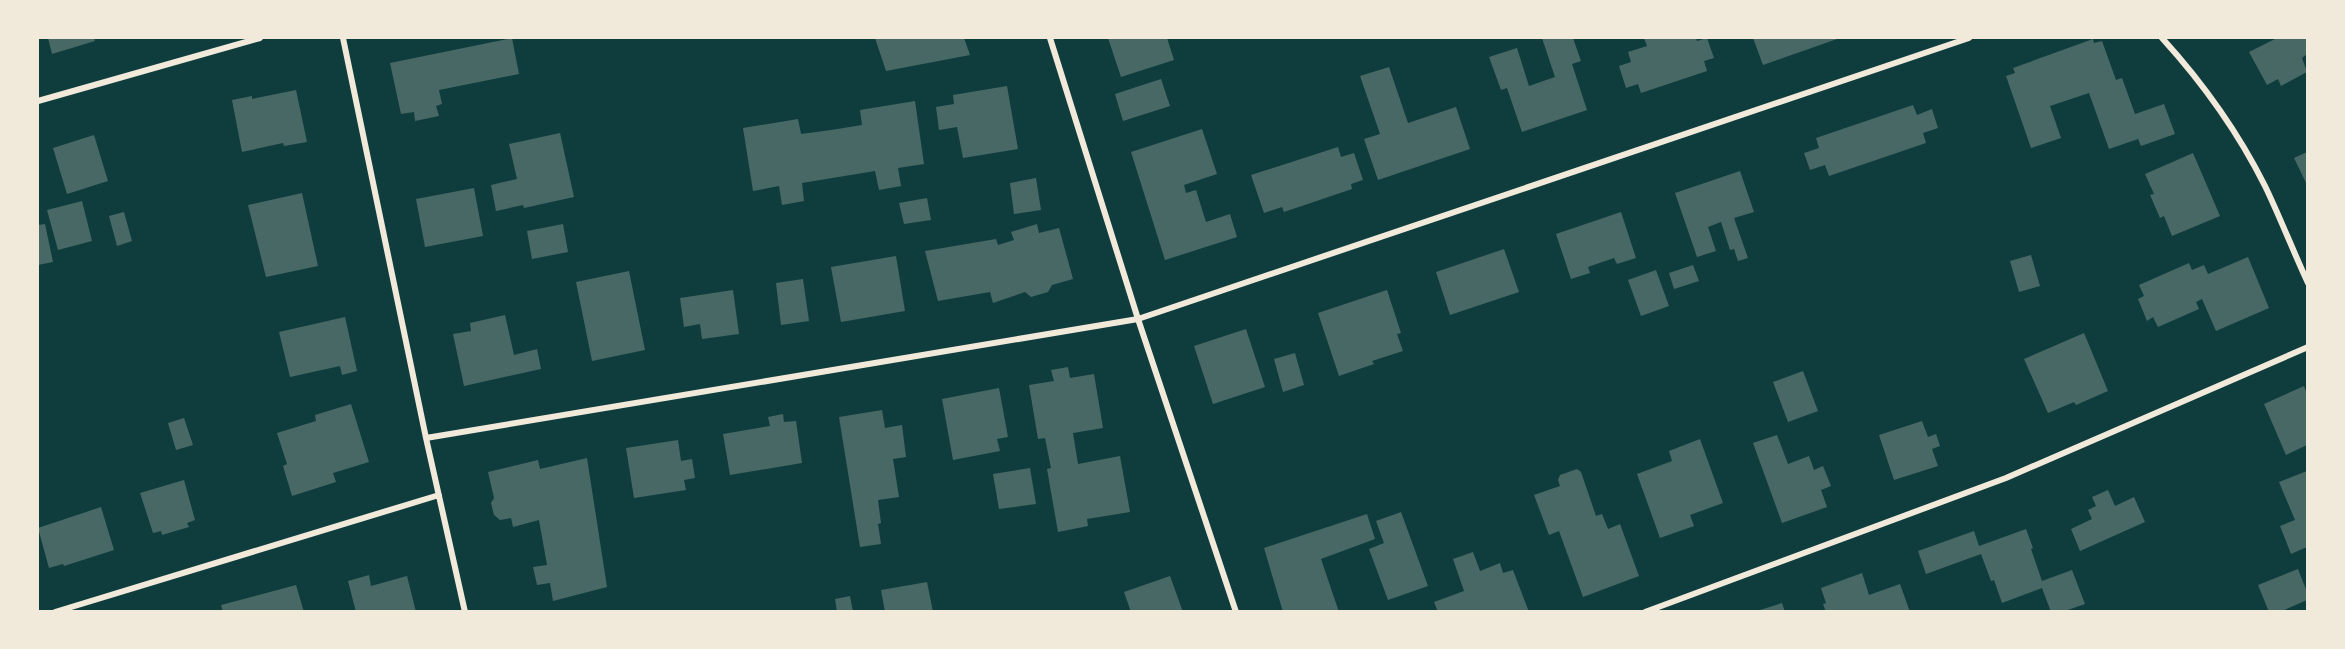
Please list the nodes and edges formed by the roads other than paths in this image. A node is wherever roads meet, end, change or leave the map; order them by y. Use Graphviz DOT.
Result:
graph roads {
  1 [pos="261,38"];
  2 [pos="343,38"];
  3 [pos="1050,38"];
  4 [pos="1969,38"];
  5 [pos="2162,38"];
  6 [pos="38,101"];
  7 [pos="2307,283"];
  8 [pos="1138,319"];
  9 [pos="2307,347"];
  10 [pos="426,438"];
  11 [pos="439,495"];
  12 [pos="56,612"];
  13 [pos="465,612"];
  14 [pos="1236,612"];
  15 [pos="1645,612"];
  1 -- 6 [label="street"];
  2 -- 10 [label="street"];
  3 -- 8 [label="street"];
  4 -- 8 [label="street"];
  5 -- 7 [label="street"];
  8 -- 10 [label="street"];
  8 -- 14 [label="street"];
  9 -- 15 [label="street"];
  10 -- 11 [label="street"];
  11 -- 12 [label="street"];
  11 -- 13 [label="street"];
}
